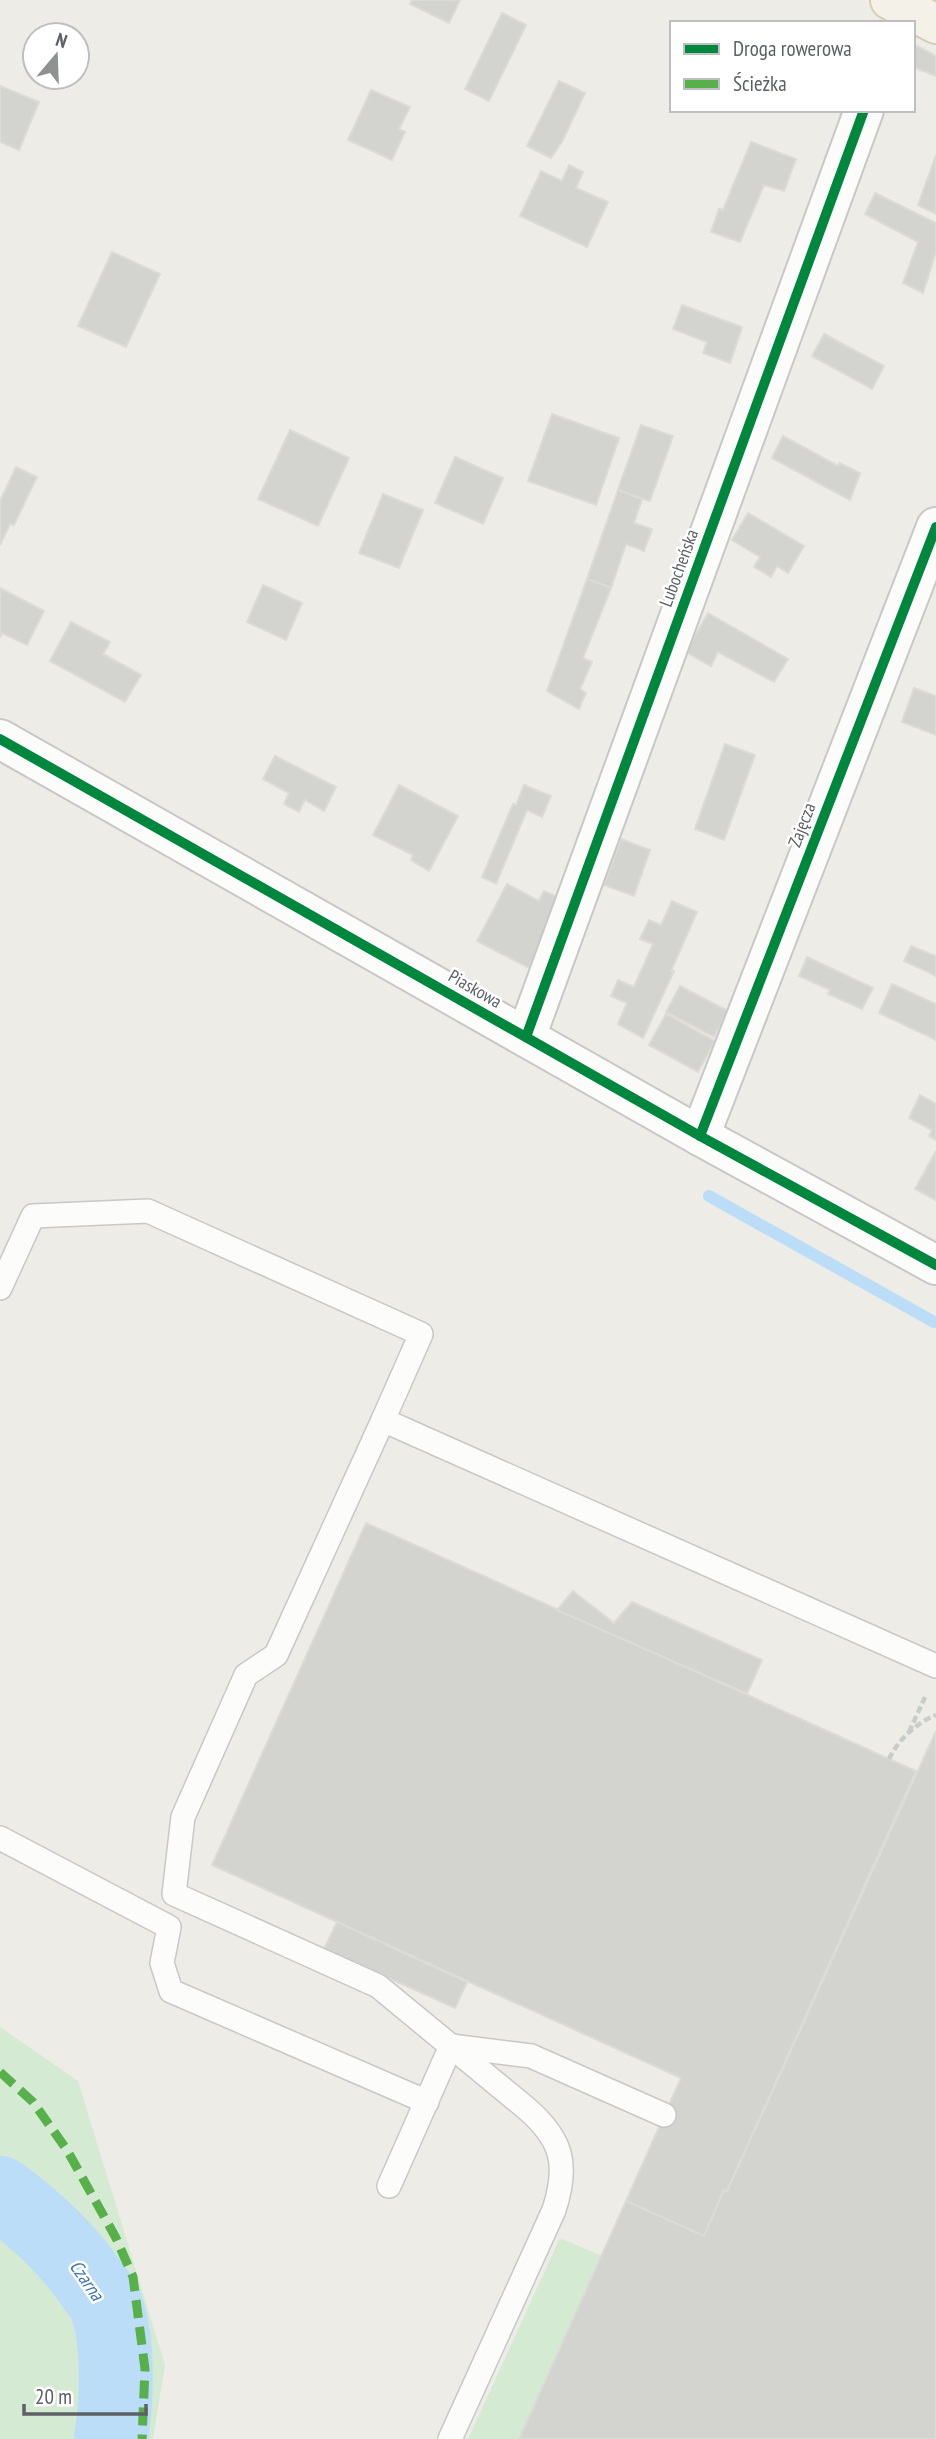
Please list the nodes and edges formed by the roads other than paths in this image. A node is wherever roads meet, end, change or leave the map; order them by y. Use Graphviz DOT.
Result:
graph roads {
  1 [pos="896,10"];
  2 [pos="936,24"];
  3 [pos="863,112"];
  4 [pos="936,527"];
  5 [pos="0,739"];
  6 [pos="526,1038"];
  7 [pos="700,1136"];
  8 [pos="936,1265"];
  9 [pos="0,1288"];
  10 [pos="383,1420"];
  11 [pos="933,1676"];
  12 [pos="0,1838"];
  13 [pos="174,1894"];
  14 [pos="169,1927"];
  15 [pos="451,2046"];
  16 [pos="427,2102"];
  17 [pos="664,2115"];
  18 [pos="389,2186"];
  19 [pos="450,2439"];
  1 -- 2 [label="main road"];
  3 -- 6 [label="street, Lubocheńska"];
  4 -- 7 [label="street, Zajęcza"];
  5 -- 6 [label="street, Piaskowa"];
  6 -- 7 [label="street, Piaskowa"];
  7 -- 8 [label="street, Piaskowa"];
  9 -- 10 [label="lane"];
  10 -- 11 [label="lane"];
  10 -- 13 [label="lane"];
  12 -- 14 [label="lane"];
  13 -- 14 [label="lane"];
  13 -- 15 [label="lane"];
  14 -- 16 [label="lane"];
  15 -- 16 [label="lane"];
  15 -- 17 [label="lane"];
  15 -- 19 [label="lane"];
  16 -- 18 [label="lane"];
}
